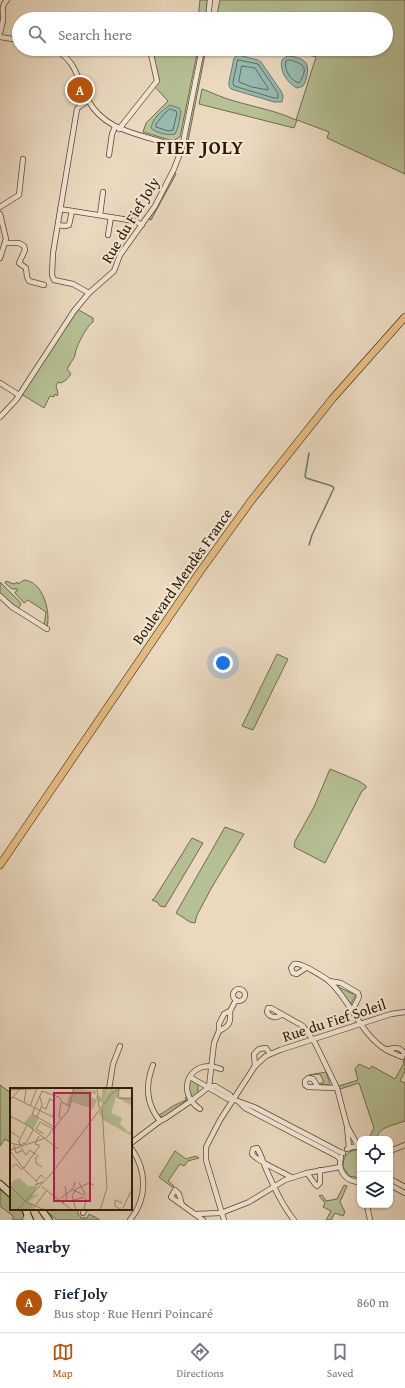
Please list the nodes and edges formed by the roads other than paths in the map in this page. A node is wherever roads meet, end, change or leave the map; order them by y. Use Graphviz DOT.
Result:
graph roads {
  1 [pos="7,0"];
  2 [pos="210,0"];
  3 [pos="209,12"];
  4 [pos="0,33"];
  5 [pos="0,37"];
  6 [pos="12,39"];
  7 [pos="64,56"];
  8 [pos="151,56"];
  9 [pos="201,56"];
  10 [pos="88,101"];
  11 [pos="117,128"];
  12 [pos="182,148"];
  13 [pos="109,155"];
  14 [pos="23,159"];
  15 [pos="103,192"];
  16 [pos="0,207"];
  17 [pos="60,209"];
  18 [pos="72,211"];
  19 [pos="0,214"];
  20 [pos="100,215"];
  21 [pos="110,217"];
  22 [pos="58,225"];
  23 [pos="142,225"];
  24 [pos="108,235"];
  25 [pos="6,243"];
  26 [pos="0,258"];
  27 [pos="44,285"];
  28 [pos="89,293"];
  29 [pos="405,317"];
  30 [pos="405,322"];
  31 [pos="0,383"];
  32 [pos="19,395"];
  33 [pos="0,417"];
  34 [pos="0,596"];
  35 [pos="47,629"];
  36 [pos="0,865"];
  37 [pos="0,870"];
  38 [pos="306,968"];
  39 [pos="328,981"];
  40 [pos="236,1000"];
  41 [pos="230,1011"];
  42 [pos="352,1011"];
  43 [pos="405,1012"];
  44 [pos="282,1014"];
  45 [pos="360,1024"];
  46 [pos="219,1032"];
  47 [pos="312,1040"];
  48 [pos="120,1046"];
  49 [pos="386,1050"];
  50 [pos="270,1054"];
  51 [pos="153,1065"];
  52 [pos="211,1066"];
  53 [pos="255,1066"];
  54 [pos="221,1069"];
  55 [pos="190,1077"];
  56 [pos="209,1087"];
  57 [pos="318,1087"];
  58 [pos="109,1088"];
  59 [pos="337,1088"];
  60 [pos="235,1100"];
  61 [pos="191,1101"];
  62 [pos="200,1109"];
  63 [pos="160,1121"];
  64 [pos="347,1126"];
  65 [pos="132,1142"];
  66 [pos="357,1143"];
  67 [pos="357,1146"];
  68 [pos="405,1146"];
  69 [pos="348,1148"];
  70 [pos="132,1150"];
  71 [pos="393,1150"];
  72 [pos="343,1153"];
  73 [pos="340,1159"];
  74 [pos="340,1167"];
  75 [pos="320,1170"];
  76 [pos="306,1172"];
  77 [pos="291,1178"];
  78 [pos="0,1182"];
  79 [pos="357,1182"];
  80 [pos="393,1183"];
  81 [pos="393,1184"];
  82 [pos="274,1186"];
  83 [pos="405,1187"];
  84 [pos="10,1189"];
  85 [pos="10,1193"];
  86 [pos="405,1193"];
  87 [pos="182,1205"];
  88 [pos="368,1208"];
  89 [pos="42,1210"];
  90 [pos="221,1213"];
  91 [pos="195,1214"];
  92 [pos="49,1220"];
  93 [pos="130,1220"];
  94 [pos="203,1220"];
  95 [pos="224,1220"];
  96 [pos="294,1220"];
  97 [pos="370,1220"];
  1 -- 4 [label="street"];
  2 -- 3 [label="street"];
  5 -- 6 [label="street"];
  7 -- 10 [label="street"];
  8 -- 11 [label="street"];
  9 -- 12 [label="street, Rue du Fief Joly"];
  10 -- 11 [label="street"];
  10 -- 17 [label="street"];
  11 -- 12 [label="street"];
  11 -- 13 [label="street"];
  12 -- 23 [label="street, Rue du Fief Joly"];
  14 -- 16 [label="street"];
  15 -- 20 [label="street"];
  17 -- 18 [label="street"];
  17 -- 22 [label="street"];
  18 -- 20 [label="street"];
  18 -- 22 [label="street"];
  19 -- 25 [label="street"];
  20 -- 21 [label="street"];
  21 -- 23 [label="street"];
  21 -- 24 [label="street"];
  22 -- 28 [label="street"];
  23 -- 28 [label="street, Rue du Fief Joly"];
  25 -- 26 [label="street"];
  25 -- 27 [label="street"];
  28 -- 32 [label="street, Rue du Fief Joly"];
  29 -- 36 [label="main road, Boulevard Mendès France"];
  30 -- 37 [label="main road, Boulevard Mendès France"];
  31 -- 32 [label="street"];
  32 -- 33 [label="street, Rue du Fief Joly"];
  34 -- 35 [label="street"];
  38 -- 39 [label="street"];
  39 -- 42 [label="street"];
  39 -- 42 [label="street"];
  40 -- 41 [label="street"];
  41 -- 46 [label="street"];
  41 -- 46 [label="street"];
  42 -- 45 [label="street"];
  43 -- 45 [label="street, Rue du Fief Soleil"];
  44 -- 47 [label="street"];
  45 -- 47 [label="street, Rue du Fief Soleil"];
  45 -- 49 [label="street"];
  46 -- 52 [label="street"];
  47 -- 50 [label="street, Rue du Fief Soleil"];
  47 -- 59 [label="street"];
  48 -- 58 [label="street"];
  50 -- 53 [label="street, Rue du Fief Soleil"];
  50 -- 53 [label="street, Rue du Fief Soleil"];
  51 -- 63 [label="street"];
  52 -- 54 [label="street"];
  52 -- 55 [label="street"];
  52 -- 56 [label="street"];
  53 -- 60 [label="street, Rue du Fief Soleil"];
  55 -- 56 [label="street"];
  55 -- 61 [label="street"];
  56 -- 60 [label="street"];
  56 -- 61 [label="street"];
  57 -- 59 [label="street"];
  59 -- 64 [label="street"];
  60 -- 72 [label="street"];
  60 -- 73 [label="street"];
  60 -- 90 [label="street, Rue du Fief Soleil"];
  61 -- 62 [label="street"];
  61 -- 63 [label="street"];
  63 -- 65 [label="street"];
  64 -- 66 [label="street"];
  64 -- 69 [label="street"];
  67 -- 69 [label="street"];
  68 -- 71 [label="street"];
  69 -- 72 [label="street"];
  70 -- 93 [label="street"];
  72 -- 73 [label="street"];
  73 -- 74 [label="street"];
  74 -- 75 [label="street"];
  74 -- 79 [label="street"];
  75 -- 76 [label="street"];
  75 -- 76 [label="street"];
  76 -- 77 [label="street"];
  77 -- 82 [label="street"];
  77 -- 82 [label="street"];
  78 -- 84 [label="main road"];
  78 -- 85 [label="main road"];
  80 -- 83 [label="street"];
  81 -- 86 [label="street"];
  82 -- 90 [label="street"];
  82 -- 96 [label="street"];
  87 -- 91 [label="street"];
  88 -- 97 [label="street"];
  89 -- 92 [label="main road"];
  90 -- 91 [label="street"];
  90 -- 95 [label="street, Rue du Fief Soleil"];
  91 -- 94 [label="street"];
}
